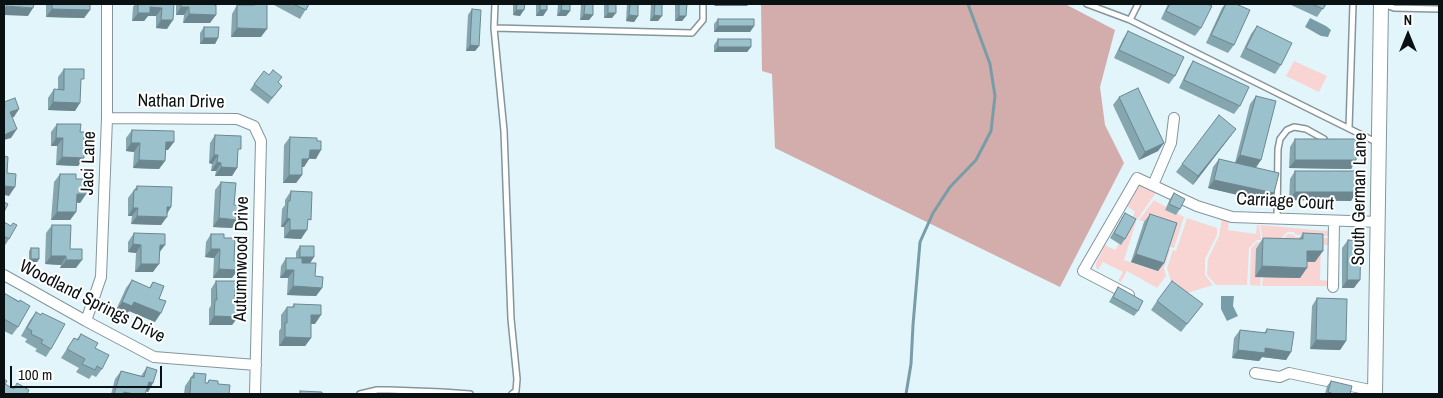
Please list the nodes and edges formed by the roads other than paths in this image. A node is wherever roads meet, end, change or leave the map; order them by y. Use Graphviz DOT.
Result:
graph roads {
  1 [pos="107,4"];
  2 [pos="495,4"];
  3 [pos="703,4"];
  4 [pos="1087,4"];
  5 [pos="1138,4"];
  6 [pos="1353,4"];
  7 [pos="1382,4"];
  8 [pos="1417,6"];
  9 [pos="1439,9"];
  10 [pos="1130,20"];
  11 [pos="494,28"];
  12 [pos="107,118"];
  13 [pos="1174,118"];
  14 [pos="254,126"];
  15 [pos="1349,128"];
  16 [pos="1324,139"];
  17 [pos="1379,143"];
  18 [pos="1153,185"];
  19 [pos="1277,219"];
  20 [pos="1334,221"];
  21 [pos="1379,222"];
  22 [pos="4,275"];
  23 [pos="1333,287"];
  24 [pos="1142,302"];
  25 [pos="86,321"];
  26 [pos="256,364"];
  27 [pos="1255,373"];
  28 [pos="1375,393"];
  29 [pos="255,394"];
  30 [pos="360,394"];
  31 [pos="470,394"];
  32 [pos="512,394"];
  1 -- 12 [label="street, Jaci Lane"];
  2 -- 11 [label="lane"];
  3 -- 11 [label="lane"];
  4 -- 10 [label="lane"];
  5 -- 10 [label="lane"];
  6 -- 15 [label="lane"];
  7 -- 8 [label="lane"];
  7 -- 17 [label="street, South German Lane"];
  8 -- 9 [label="lane"];
  10 -- 15 [label="lane"];
  11 -- 32 [label="lane"];
  12 -- 14 [label="street, Nathan Drive"];
  12 -- 25 [label="street, Jaci Lane"];
  13 -- 18 [label="street"];
  14 -- 26 [label="street, Autumnwood Drive"];
  15 -- 17 [label="lane"];
  16 -- 19 [label="lane"];
  17 -- 21 [label="street, South German Lane"];
  18 -- 19 [label="street, Carriage Court"];
  18 -- 24 [label="street, Carriage Court"];
  19 -- 20 [label="street, Carriage Court"];
  20 -- 21 [label="street, Carriage Court"];
  20 -- 23 [label="street"];
  21 -- 28 [label="street, South German Lane"];
  22 -- 25 [label="street, Woodland Springs Drive"];
  25 -- 26 [label="street, Woodland Springs Drive"];
  26 -- 29 [label="street, Autumnwood Drive"];
  27 -- 28 [label="street"];
  30 -- 31 [label="lane"];
}
